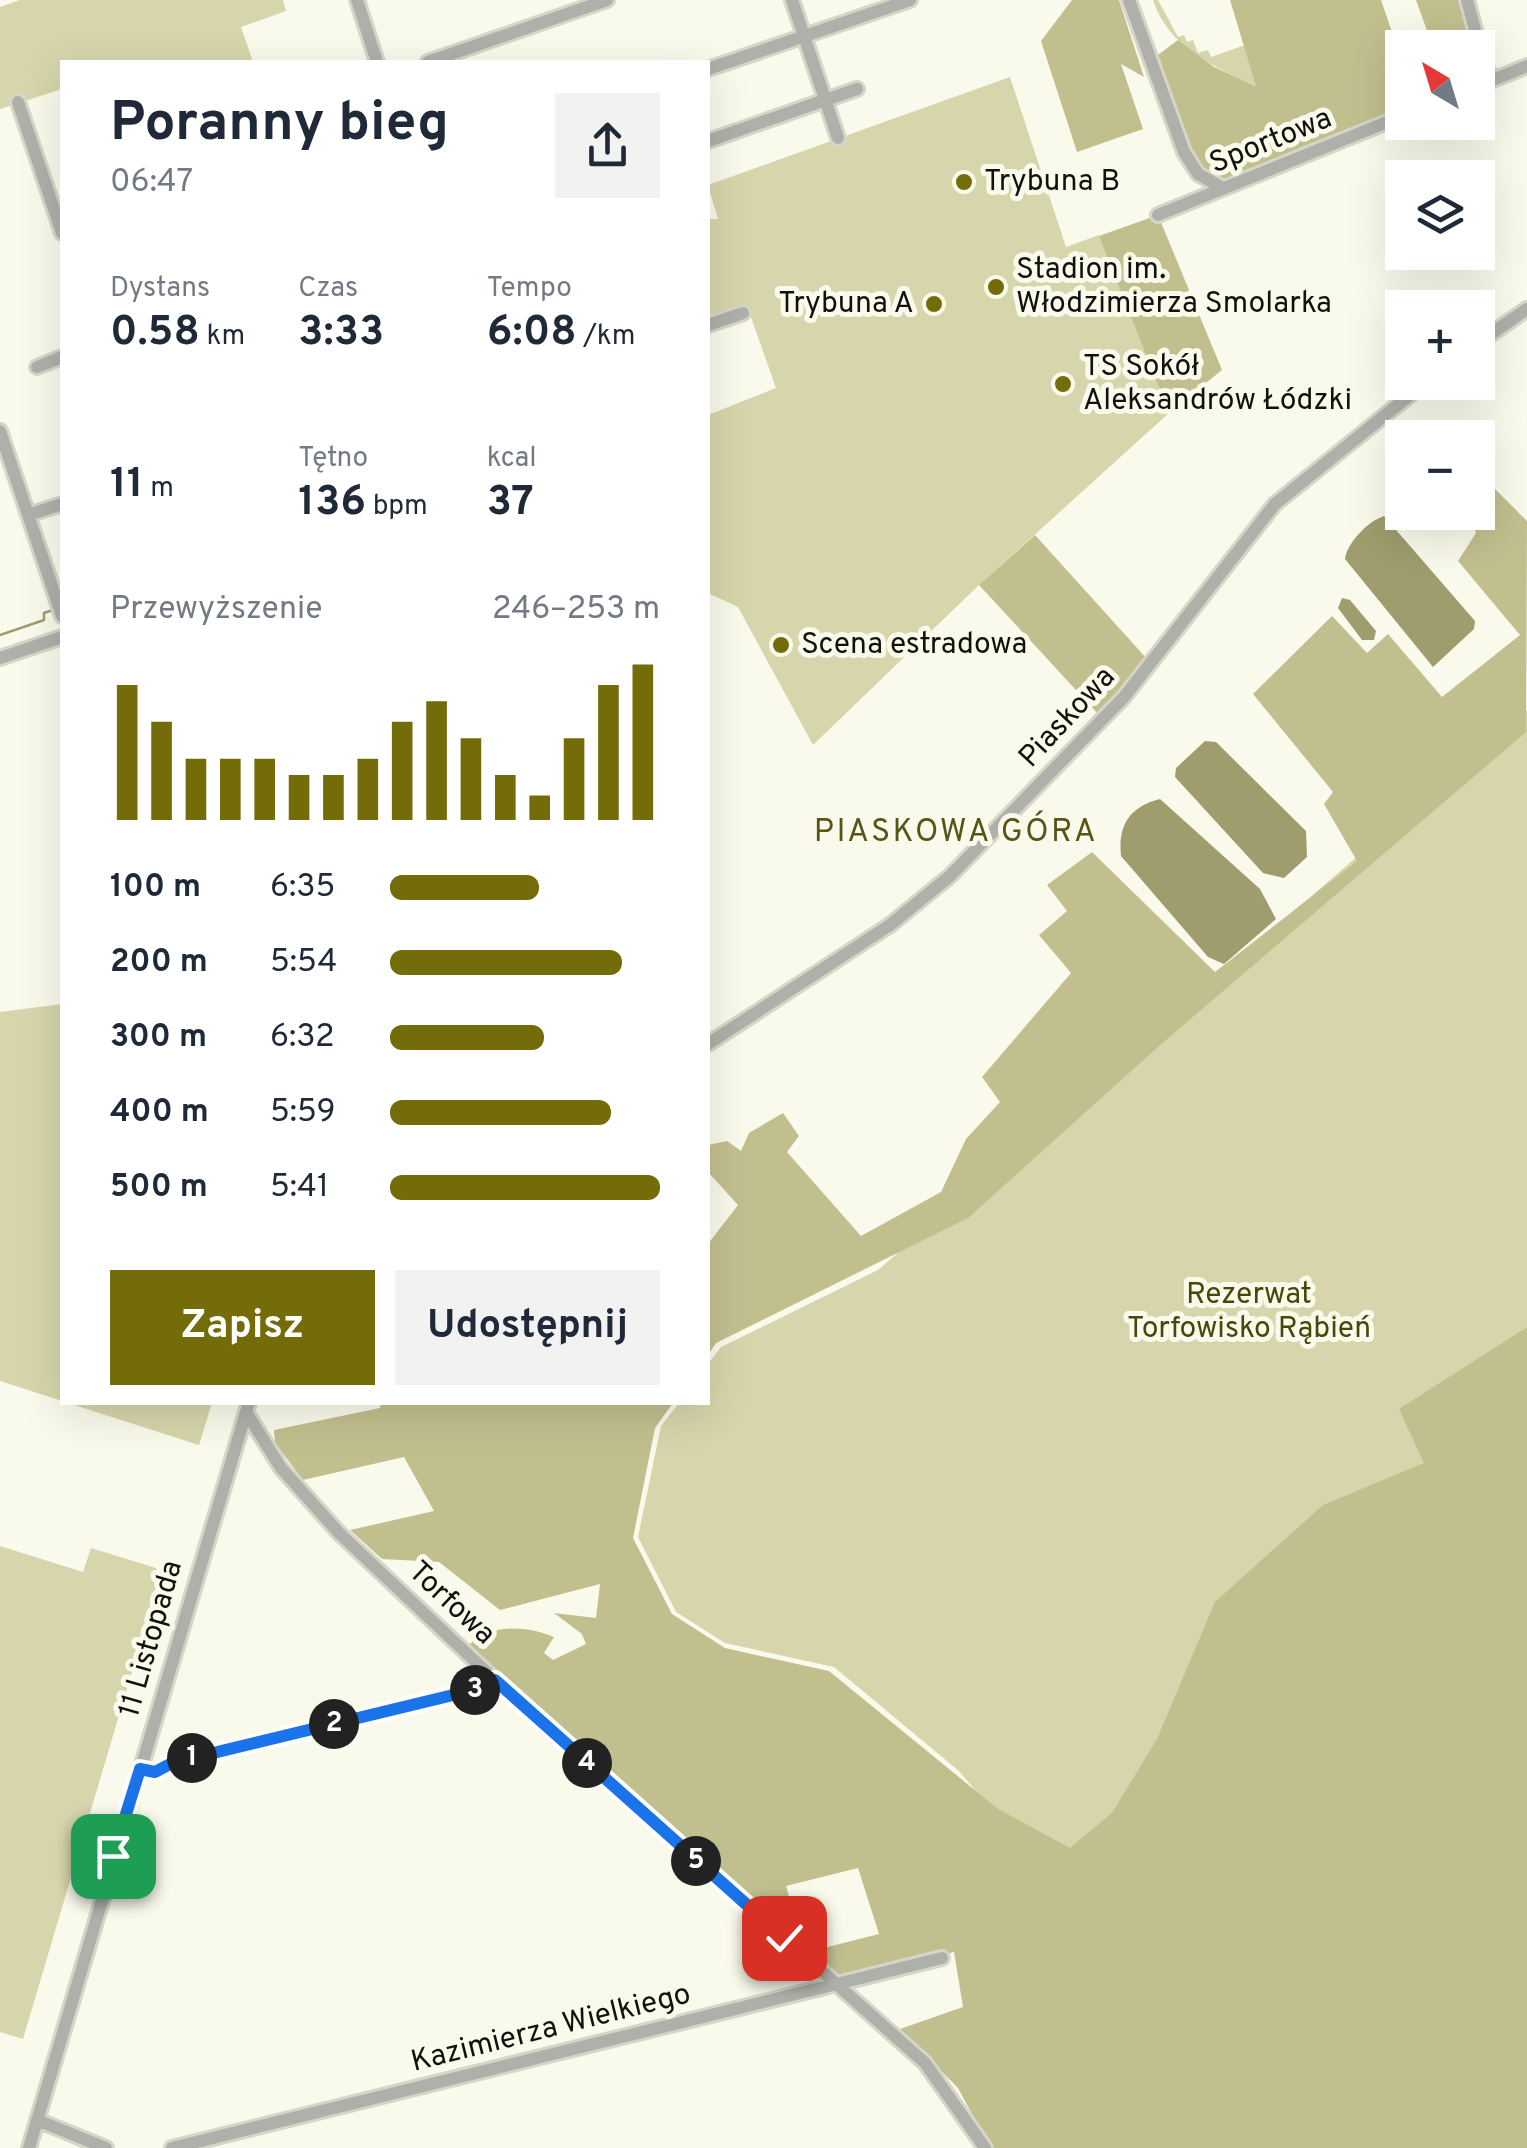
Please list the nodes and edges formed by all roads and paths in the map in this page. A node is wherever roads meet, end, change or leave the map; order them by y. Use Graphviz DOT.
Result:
graph roads {
  1 [pos="356,0"];
  2 [pos="607,0"];
  3 [pos="792,0"];
  4 [pos="910,0"];
  5 [pos="1129,0"];
  6 [pos="1468,0"];
  7 [pos="1476,30"];
  8 [pos="804,36"];
  9 [pos="376,60"];
  10 [pos="434,60"];
  11 [pos="1527,66"];
  12 [pos="710,69"];
  13 [pos="1495,79"];
  14 [pos="857,89"];
  15 [pos="825,100"];
  16 [pos="18,102"];
  17 [pos="1385,123"];
  18 [pos="838,138"];
  19 [pos="710,140"];
  20 [pos="1221,187"];
  21 [pos="1158,215"];
  22 [pos="60,228"];
  23 [pos="1527,309"];
  24 [pos="743,313"];
  25 [pos="710,325"];
  26 [pos="1495,331"];
  27 [pos="60,359"];
  28 [pos="37,366"];
  29 [pos="1404,400"];
  30 [pos="0,431"];
  31 [pos="60,505"];
  32 [pos="28,516"];
  33 [pos="60,610"];
  34 [pos="60,637"];
  35 [pos="0,658"];
  36 [pos="710,1043"];
  37 [pos="247,1407"];
  38 [pos="495,1680"];
  39 [pos="140,1769"];
  40 [pos="942,1958"];
  41 [pos="836,1984"];
  42 [pos="36,2120"];
  43 [pos="29,2148"];
  44 [pos="106,2148"];
  45 [pos="172,2148"];
  46 [pos="985,2148"];
  1 -- 9 [label="street"];
  2 -- 10 [label="street"];
  3 -- 8 [label="street"];
  4 -- 8 [label="street"];
  5 -- 20 [label="street"];
  6 -- 7 [label="street"];
  8 -- 12 [label="street"];
  8 -- 15 [label="street"];
  11 -- 13 [label="street"];
  14 -- 15 [label="street"];
  15 -- 18 [label="street"];
  15 -- 19 [label="street"];
  16 -- 22 [label="street"];
  17 -- 20 [label="street, Sportowa"];
  20 -- 21 [label="street, Sportowa"];
  23 -- 26 [label="street"];
  24 -- 25 [label="street"];
  27 -- 28 [label="street"];
  29 -- 36 [label="street, Piaskowa"];
  30 -- 32 [label="street"];
  31 -- 32 [label="street"];
  32 -- 33 [label="street"];
  34 -- 35 [label="street"];
  37 -- 38 [label="street, Torfowa"];
  37 -- 39 [label="street, 11 Listopada"];
  38 -- 39 [label="street"];
  38 -- 41 [label="street, Torfowa"];
  39 -- 42 [label="street, 11 Listopada"];
  40 -- 41 [label="street, Kazimierza Wielkiego"];
  41 -- 45 [label="street, Kazimierza Wielkiego"];
  41 -- 46 [label="street, Torfowa"];
  42 -- 43 [label="street, 11 Listopada"];
  42 -- 44 [label="street"];
}
